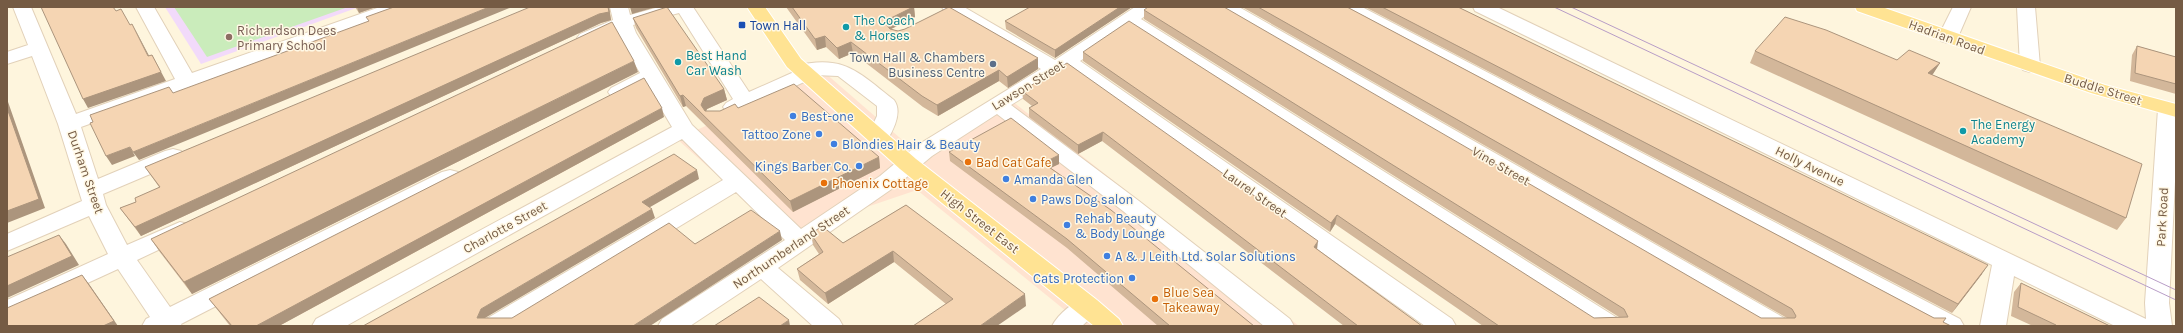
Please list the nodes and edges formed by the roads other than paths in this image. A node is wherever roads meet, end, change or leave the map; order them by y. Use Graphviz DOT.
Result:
graph roads {
  1 [pos="22,7"];
  2 [pos="145,7"];
  3 [pos="398,7"];
  4 [pos="680,7"];
  5 [pos="684,7"];
  6 [pos="756,7"];
  7 [pos="1147,7"];
  8 [pos="1226,7"];
  9 [pos="1348,7"];
  10 [pos="1482,7"];
  11 [pos="1864,7"];
  12 [pos="1962,7"];
  13 [pos="2026,7"];
  14 [pos="953,10"];
  15 [pos="621,15"];
  16 [pos="1128,19"];
  17 [pos="1948,38"];
  18 [pos="572,45"];
  19 [pos="38,48"];
  20 [pos="7,58"];
  21 [pos="1060,64"];
  22 [pos="2030,66"];
  23 [pos="804,72"];
  24 [pos="652,75"];
  25 [pos="187,82"];
  26 [pos="603,100"];
  27 [pos="745,102"];
  28 [pos="997,104"];
  29 [pos="2172,110"];
  30 [pos="715,115"];
  31 [pos="69,124"];
  32 [pos="684,129"];
  33 [pos="878,137"];
  34 [pos="194,147"];
  35 [pos="908,164"];
  36 [pos="468,168"];
  37 [pos="738,181"];
  38 [pos="93,197"];
  39 [pos="196,222"];
  40 [pos="800,241"];
  41 [pos="7,242"];
  42 [pos="122,257"];
  43 [pos="2005,261"];
  44 [pos="762,267"];
  45 [pos="1088,306"];
  46 [pos="7,311"];
  47 [pos="163,324"];
  48 [pos="325,326"];
  49 [pos="495,326"];
  50 [pos="671,326"];
  51 [pos="830,326"];
  52 [pos="1065,326"];
  53 [pos="1110,326"];
  54 [pos="1282,326"];
  55 [pos="1443,326"];
  56 [pos="1610,326"];
  57 [pos="1777,326"];
  58 [pos="1951,326"];
  59 [pos="1993,326"];
  60 [pos="2138,326"];
  61 [pos="2159,326"];
  1 -- 19 [label="street, Durham Street"];
  2 -- 25 [label="street"];
  3 -- 25 [label="street"];
  4 -- 15 [label="street"];
  5 -- 27 [label="street"];
  6 -- 23 [label="main road, High Street East"];
  7 -- 16 [label="street, Lawson Street"];
  8 -- 57 [label="street, Vine Street"];
  9 -- 58 [label="street"];
  10 -- 43 [label="street, Holly Avenue"];
  11 -- 17 [label="main road, Hadrian Road"];
  12 -- 17 [label="street"];
  13 -- 22 [label="street"];
  14 -- 21 [label="street, Laurel Street"];
  15 -- 18 [label="street"];
  15 -- 24 [label="street"];
  16 -- 21 [label="street, Lawson Street"];
  16 -- 56 [label="street"];
  17 -- 22 [label="main road, Hadrian Road"];
  19 -- 20 [label="street"];
  19 -- 31 [label="street, Durham Street"];
  21 -- 28 [label="street, Lawson Street"];
  21 -- 55 [label="street, Laurel Street"];
  22 -- 29 [label="main road, Buddle Street"];
  23 -- 27 [label="street"];
  23 -- 33 [label="main road, High Street East"];
  23 -- 33 [label="street"];
  24 -- 26 [label="street"];
  24 -- 32 [label="street"];
  25 -- 31 [label="street"];
  27 -- 30 [label="street"];
  28 -- 35 [label="street, Lawson Street"];
  28 -- 54 [label="street"];
  29 -- 61 [label="street, Park Road"];
  31 -- 38 [label="street, Durham Street"];
  32 -- 37 [label="street"];
  32 -- 48 [label="street, Charlotte Street"];
  33 -- 35 [label="main road, High Street East"];
  34 -- 38 [label="street"];
  35 -- 40 [label="street, Northumberland Street"];
  35 -- 45 [label="main road, High Street East"];
  36 -- 47 [label="street"];
  37 -- 40 [label="street"];
  37 -- 49 [label="street"];
  38 -- 41 [label="street"];
  38 -- 42 [label="street, Durham Street"];
  39 -- 42 [label="street"];
  40 -- 44 [label="street, Northumberland Street"];
  42 -- 46 [label="street"];
  42 -- 47 [label="street, Durham Street"];
  43 -- 59 [label="street"];
  43 -- 60 [label="street, Holly Avenue"];
  44 -- 50 [label="street, Northumberland Street"];
  44 -- 51 [label="street"];
  45 -- 52 [label="street"];
  45 -- 53 [label="main road, High Street East"];
}
